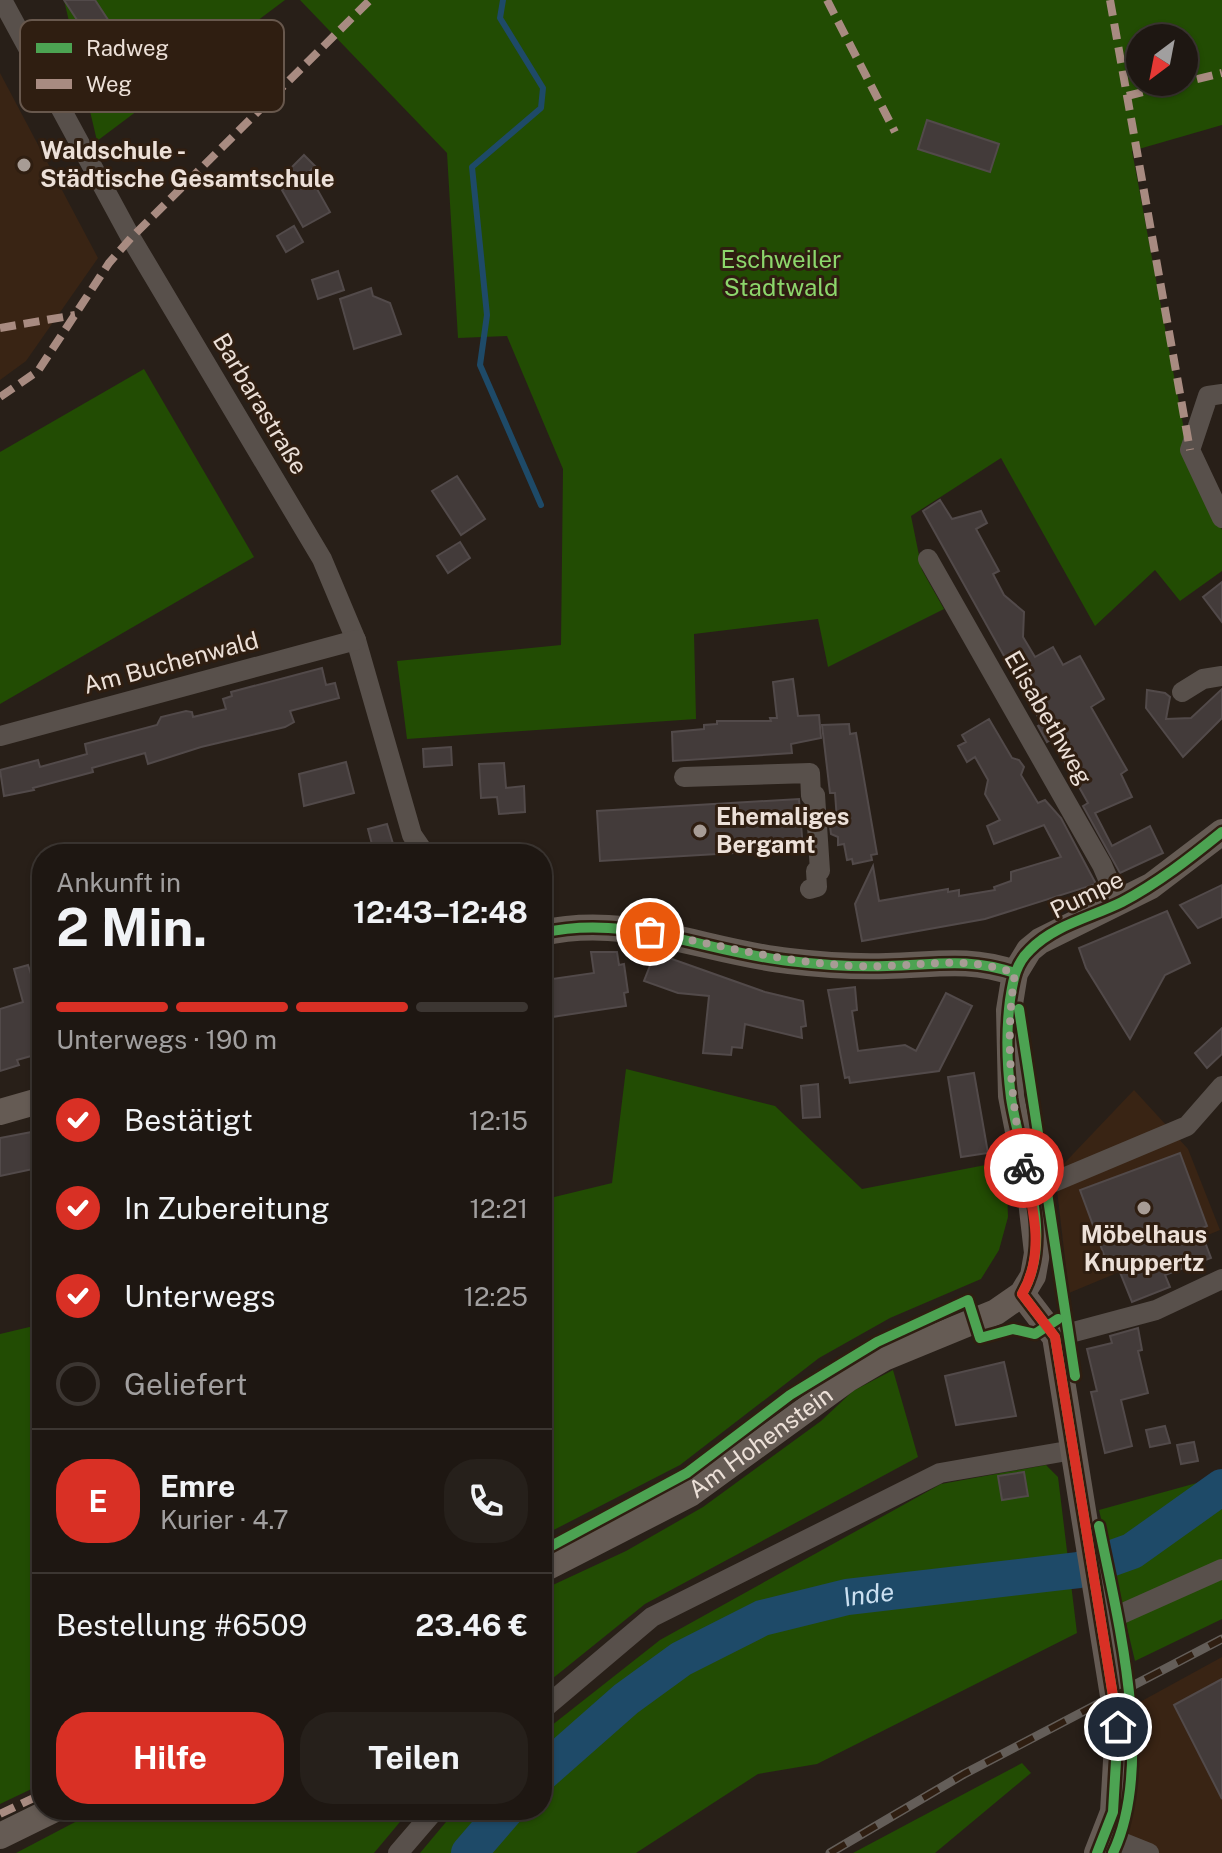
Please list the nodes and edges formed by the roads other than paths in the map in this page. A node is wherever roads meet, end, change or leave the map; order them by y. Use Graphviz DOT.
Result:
graph roads {
  1 [pos="2,0"];
  2 [pos="20,33"];
  3 [pos="63,112"];
  4 [pos="1222,394"];
  5 [pos="1222,518"];
  6 [pos="928,559"];
  7 [pos="356,640"];
  8 [pos="1222,676"];
  9 [pos="1182,692"];
  10 [pos="0,736"];
  11 [pos="684,777"];
  12 [pos="1222,832"];
  13 [pos="418,844"];
  14 [pos="810,889"];
  15 [pos="1119,904"];
  16 [pos="552,931"];
  17 [pos="1015,973"];
  18 [pos="1222,1086"];
  19 [pos="32,1103"];
  20 [pos="0,1112"];
  21 [pos="1030,1192"];
  22 [pos="1222,1279"];
  23 [pos="1022,1294"];
  24 [pos="1055,1337"];
  25 [pos="1073,1450"];
  26 [pos="552,1565"];
  27 [pos="1222,1569"];
  28 [pos="1099,1612"];
  29 [pos="552,1702"];
  30 [pos="33,1820"];
  31 [pos="426,1820"];
  32 [pos="0,1836"];
  33 [pos="1101,1844"];
  34 [pos="398,1853"];
  35 [pos="1149,1853"];
  1 -- 2 [label="street, Barbarastraße"];
  3 -- 7 [label="street, Barbarastraße"];
  4 -- 5 [label="street"];
  6 -- 15 [label="street, Elisabethweg"];
  7 -- 10 [label="street, Am Buchenwald"];
  7 -- 13 [label="street, Barbarastraße"];
  8 -- 9 [label="street"];
  11 -- 14 [label="street"];
  12 -- 15 [label="main road, Pumpe"];
  15 -- 17 [label="main road, Pumpe"];
  16 -- 17 [label="main road"];
  17 -- 21 [label="main road"];
  18 -- 21 [label="street"];
  19 -- 20 [label="main road"];
  21 -- 23 [label="main road"];
  22 -- 24 [label="street"];
  23 -- 24 [label="main road"];
  23 -- 26 [label="main road, Am Hohenstein"];
  24 -- 25 [label="main road"];
  25 -- 28 [label="main road"];
  25 -- 29 [label="street"];
  27 -- 28 [label="street"];
  28 -- 33 [label="main road"];
  30 -- 32 [label="main road"];
  31 -- 34 [label="street"];
  33 -- 35 [label="street"];
}
